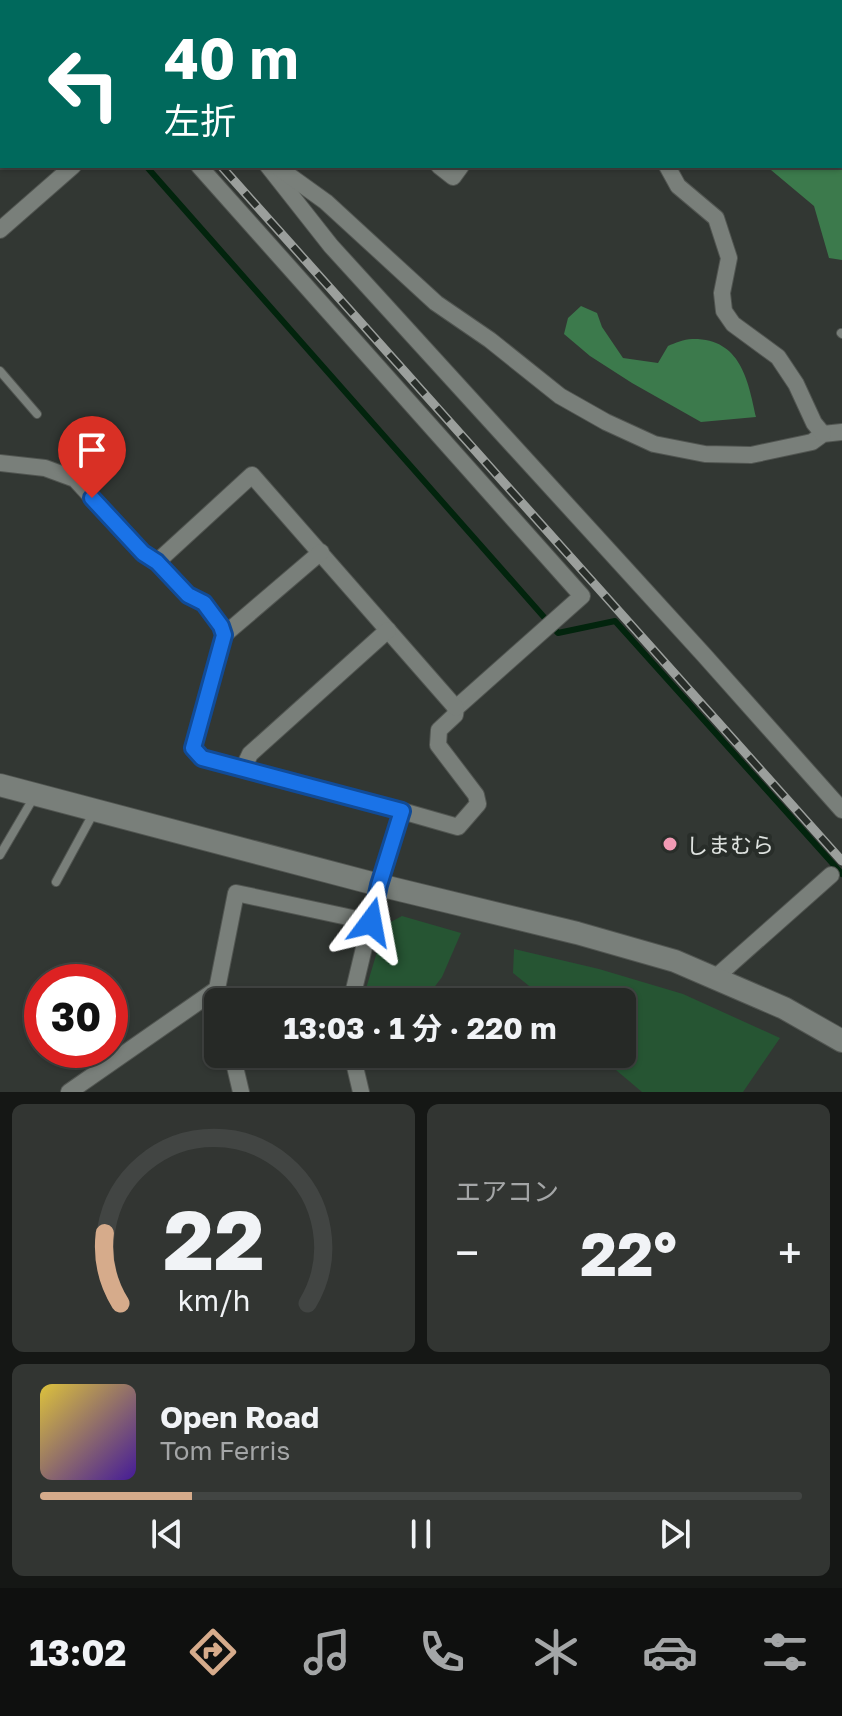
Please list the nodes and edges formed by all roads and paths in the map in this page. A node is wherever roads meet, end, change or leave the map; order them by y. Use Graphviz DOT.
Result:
graph roads {
  1 [pos="71,168"];
  2 [pos="201,168"];
  3 [pos="270,168"];
  4 [pos="279,168"];
  5 [pos="442,168"];
  6 [pos="460,168"];
  7 [pos="668,168"];
  8 [pos="0,230"];
  9 [pos="0,371"];
  10 [pos="37,414"];
  11 [pos="842,432"];
  12 [pos="823,434"];
  13 [pos="0,463"];
  14 [pos="321,552"];
  15 [pos="157,562"];
  16 [pos="388,630"];
  17 [pos="224,635"];
  18 [pos="456,708"];
  19 [pos="243,769"];
  20 [pos="0,785"];
  21 [pos="36,795"];
  22 [pos="95,810"];
  23 [pos="842,810"];
  24 [pos="402,811"];
  25 [pos="0,855"];
  26 [pos="831,875"];
  27 [pos="56,882"];
  28 [pos="379,885"];
  29 [pos="371,922"];
  30 [pos="716,977"];
  31 [pos="219,988"];
  32 [pos="354,988"];
  33 [pos="204,1004"];
  34 [pos="842,1041"];
  35 [pos="235,1068"];
  36 [pos="355,1068"];
  37 [pos="69,1092"];
  38 [pos="241,1092"];
  39 [pos="361,1092"];
  1 -- 8 [label="street"];
  2 -- 18 [label="street"];
  3 -- 23 [label="street"];
  4 -- 12 [label="street"];
  5 -- 6 [label="street"];
  7 -- 12 [label="street"];
  9 -- 10 [label="lane"];
  11 -- 12 [label="street"];
  13 -- 15 [label="street"];
  14 -- 15 [label="street"];
  14 -- 16 [label="street"];
  14 -- 17 [label="street"];
  15 -- 17 [label="street"];
  16 -- 18 [label="street"];
  16 -- 19 [label="street"];
  17 -- 19 [label="street"];
  18 -- 24 [label="street"];
  19 -- 24 [label="street"];
  20 -- 21 [label="street"];
  21 -- 22 [label="street"];
  21 -- 25 [label="lane"];
  22 -- 27 [label="lane"];
  22 -- 28 [label="street"];
  24 -- 28 [label="street"];
  26 -- 30 [label="street"];
  28 -- 29 [label="street"];
  28 -- 30 [label="street"];
  29 -- 31 [label="street"];
  29 -- 32 [label="street"];
  30 -- 34 [label="street"];
  33 -- 37 [label="street"];
  35 -- 38 [label="street"];
  36 -- 39 [label="street"];
}
